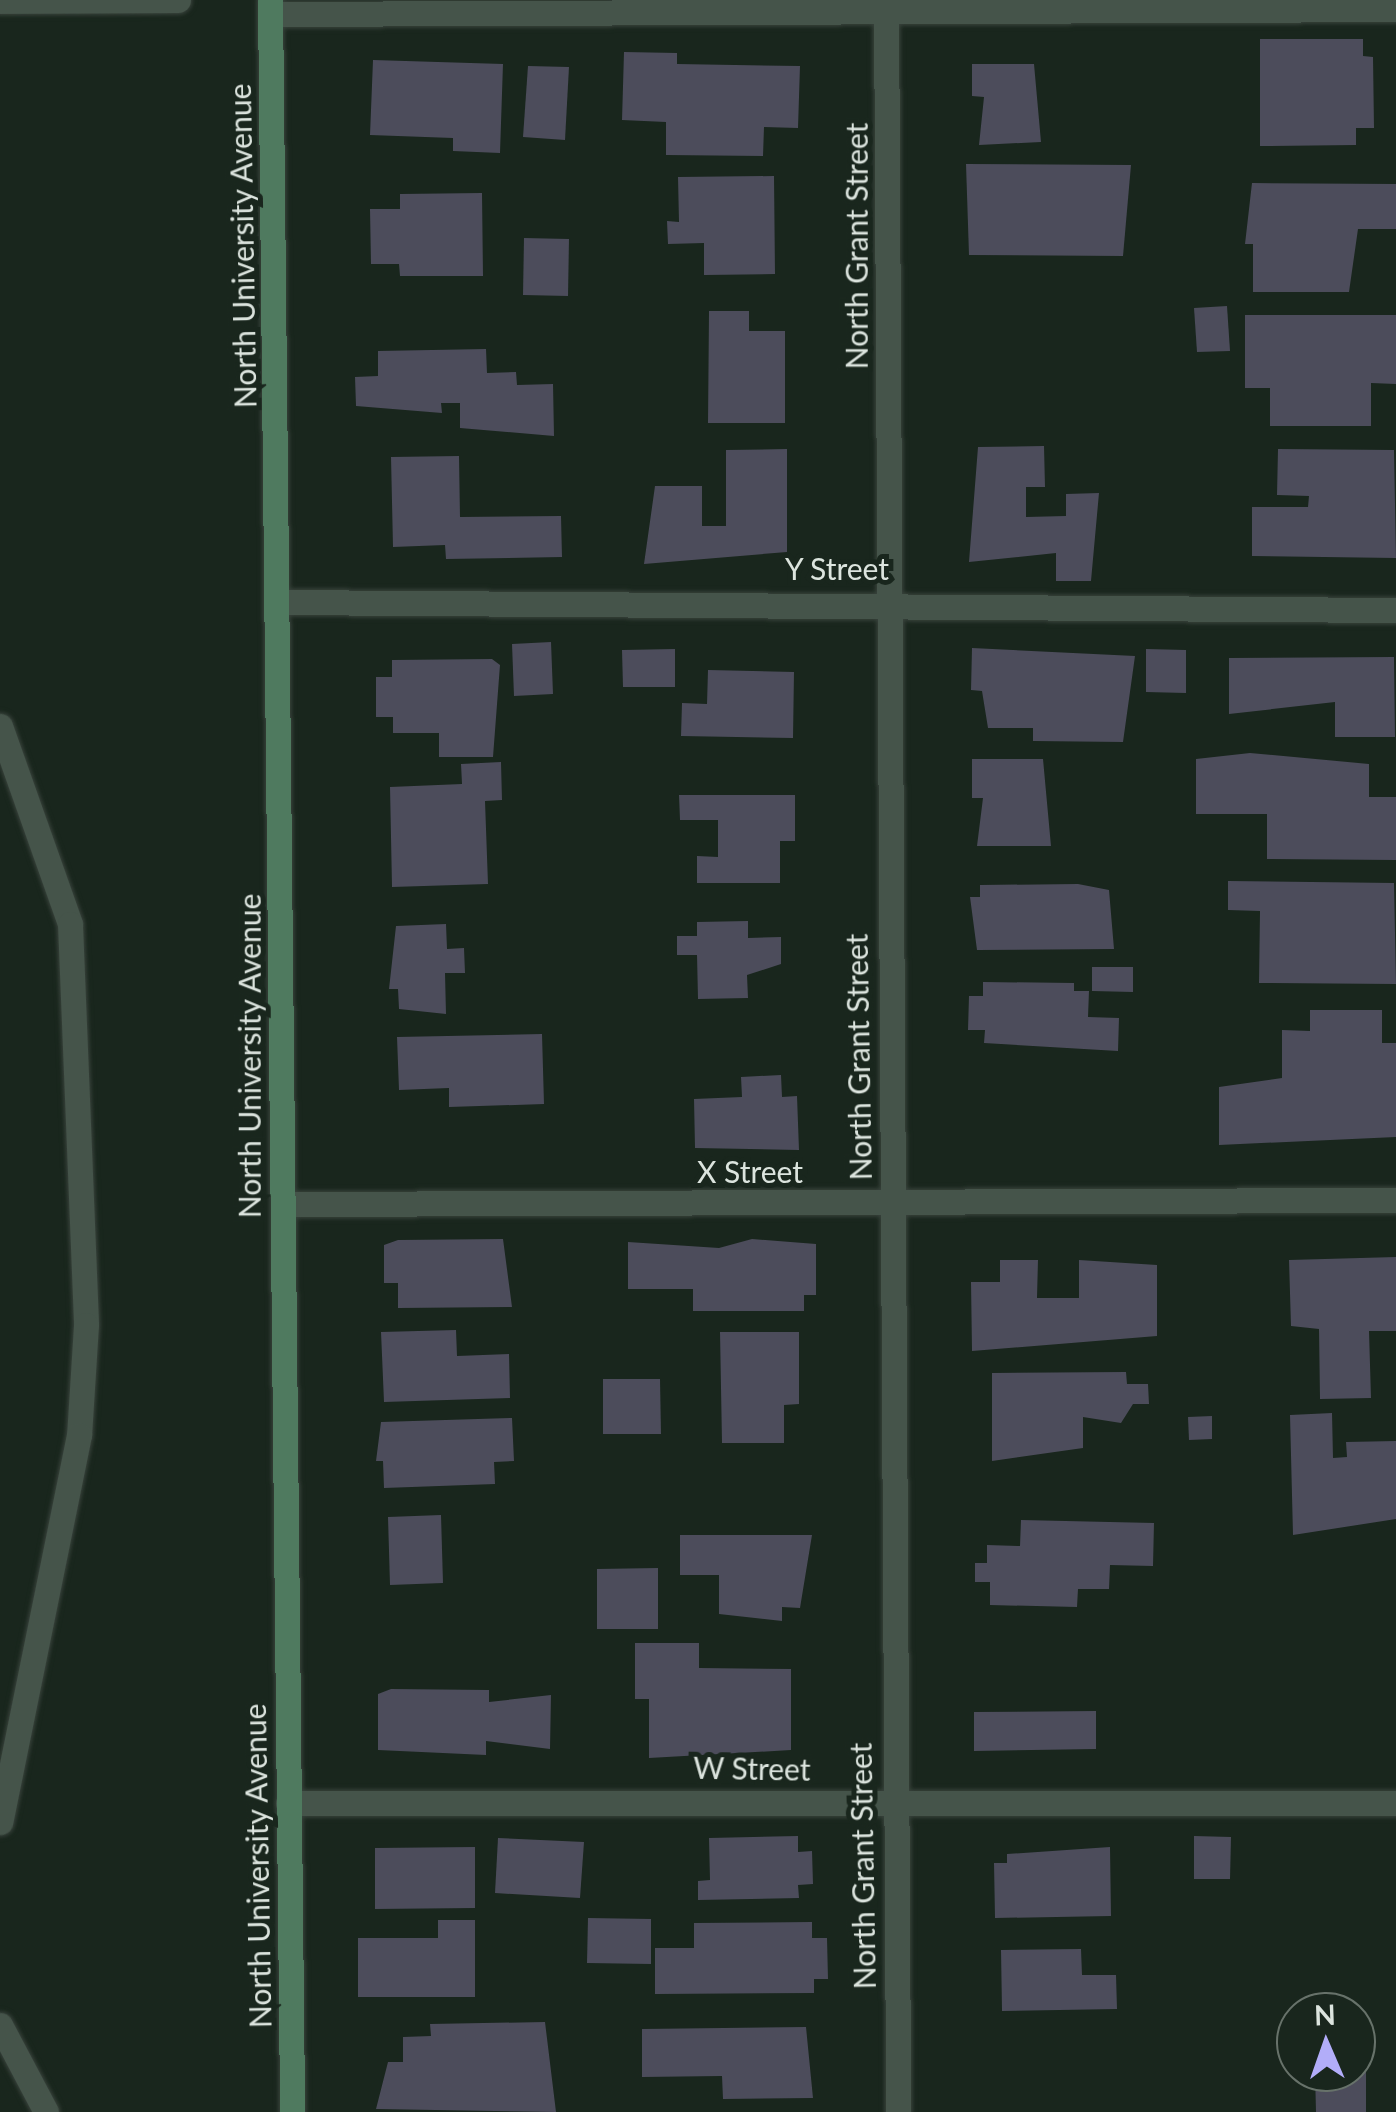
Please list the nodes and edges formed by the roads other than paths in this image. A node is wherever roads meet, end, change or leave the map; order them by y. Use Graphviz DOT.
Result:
graph roads {
  1 [pos="178,0"];
  2 [pos="0,2"];
  3 [pos="886,2"];
  4 [pos="270,7"];
  5 [pos="1396,9"];
  6 [pos="889,600"];
  7 [pos="278,602"];
  8 [pos="1396,610"];
  9 [pos="0,726"];
  10 [pos="1396,1200"];
  11 [pos="283,1204"];
  12 [pos="893,1204"];
  13 [pos="288,1802"];
  14 [pos="894,1802"];
  15 [pos="1396,1803"];
  16 [pos="0,1822"];
  17 [pos="0,2024"];
  18 [pos="46,2112"];
  19 [pos="292,2112"];
  20 [pos="898,2112"];
  1 -- 2 [label="street"];
  3 -- 4 [label="street"];
  3 -- 5 [label="street"];
  3 -- 6 [label="street, North Grant Street"];
  4 -- 7 [label="street, North University Avenue"];
  6 -- 7 [label="street, Y Street"];
  6 -- 8 [label="street, Y Street"];
  6 -- 12 [label="street, North Grant Street"];
  7 -- 11 [label="street, North University Avenue"];
  9 -- 16 [label="street"];
  10 -- 12 [label="street, X Street"];
  11 -- 12 [label="street, X Street"];
  11 -- 13 [label="street, North University Avenue"];
  12 -- 14 [label="street, North Grant Street"];
  13 -- 14 [label="street, W Street"];
  13 -- 19 [label="street, North University Avenue"];
  14 -- 15 [label="street, W Street"];
  14 -- 20 [label="street, North Grant Street"];
  17 -- 18 [label="street"];
}
